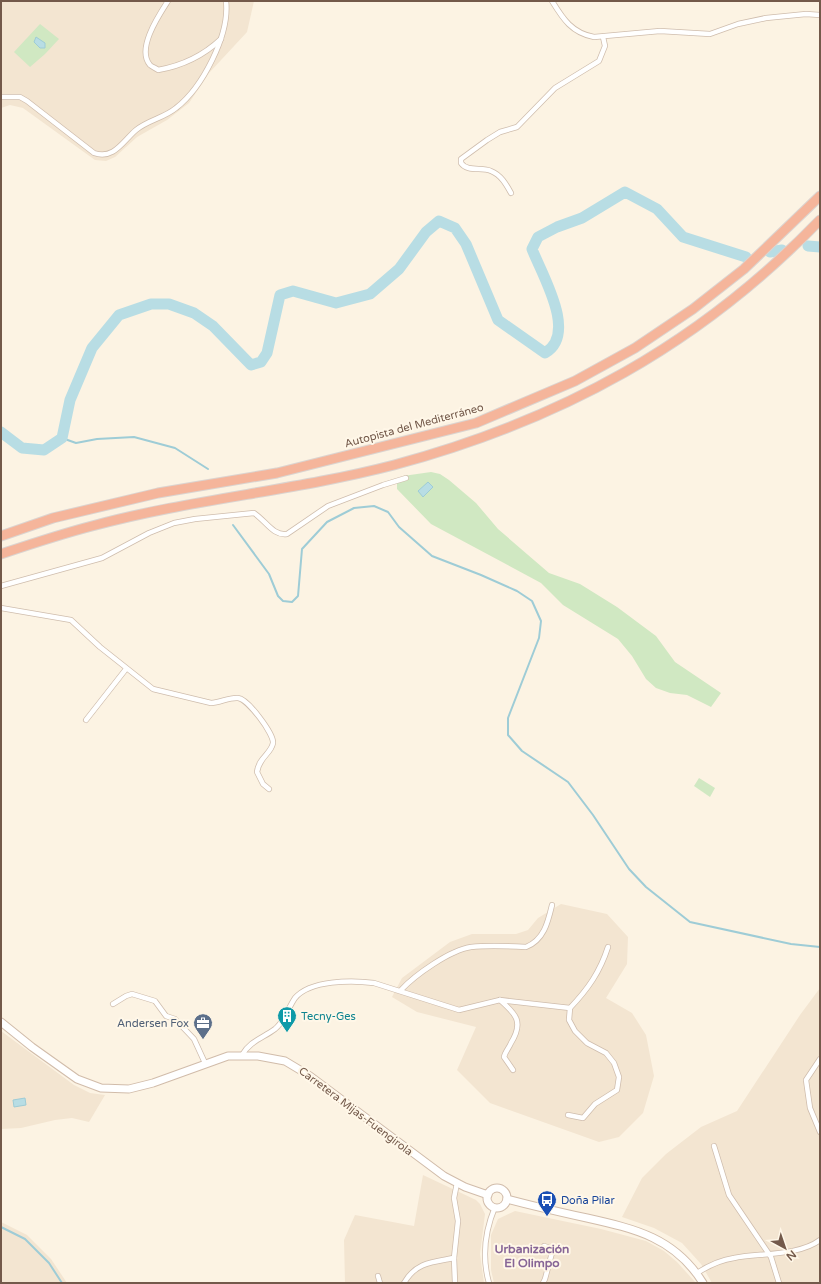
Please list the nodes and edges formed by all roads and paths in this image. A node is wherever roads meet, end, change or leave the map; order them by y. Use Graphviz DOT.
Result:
graph roads {
  1 [pos="168,1"];
  2 [pos="226,1"];
  3 [pos="552,1"];
  4 [pos="820,15"];
  5 [pos="603,37"];
  6 [pos="222,38"];
  7 [pos="1,97"];
  8 [pos="511,193"];
  9 [pos="820,196"];
  10 [pos="820,220"];
  11 [pos="406,478"];
  12 [pos="1,536"];
  13 [pos="1,554"];
  14 [pos="1,586"];
  15 [pos="1,608"];
  16 [pos="126,669"];
  17 [pos="86,720"];
  18 [pos="269,789"];
  19 [pos="552,905"];
  20 [pos="608,947"];
  21 [pos="401,990"];
  22 [pos="500,1000"];
  23 [pos="113,1004"];
  24 [pos="570,1008"];
  25 [pos="1,1022"];
  26 [pos="242,1055"];
  27 [pos="820,1058"];
  28 [pos="205,1063"];
  29 [pos="513,1070"];
  30 [pos="568,1115"];
  31 [pos="820,1132"];
  32 [pos="714,1146"];
  33 [pos="457,1183"];
  34 [pos="488,1195"];
  35 [pos="507,1199"];
  36 [pos="495,1207"];
  37 [pos="820,1240"];
  38 [pos="552,1253"];
  39 [pos="768,1253"];
  40 [pos="454,1258"];
  41 [pos="697,1273"];
  42 [pos="378,1276"];
  43 [pos="380,1283"];
  44 [pos="404,1283"];
  45 [pos="454,1283"];
  46 [pos="489,1283"];
  47 [pos="543,1283"];
  48 [pos="703,1283"];
  49 [pos="779,1283"];
  1 -- 6 [label="street"];
  2 -- 6 [label="street"];
  3 -- 5 [label="street"];
  4 -- 5 [label="street"];
  5 -- 8 [label="street"];
  6 -- 7 [label="street"];
  9 -- 12 [label="highway, Autopista del Mediterráneo"];
  10 -- 13 [label="highway"];
  11 -- 14 [label="street"];
  15 -- 16 [label="street"];
  16 -- 17 [label="street"];
  16 -- 18 [label="street"];
  19 -- 21 [label="street"];
  20 -- 24 [label="street"];
  21 -- 22 [label="street"];
  21 -- 26 [label="street"];
  22 -- 24 [label="street"];
  22 -- 29 [label="street"];
  23 -- 28 [label="street"];
  24 -- 30 [label="street"];
  25 -- 28 [label="main road, Carretera Mijas-Fuengirola"];
  26 -- 28 [label="main road, Carretera Mijas-Fuengirola"];
  26 -- 33 [label="main road, Carretera Mijas-Fuengirola"];
  27 -- 31 [label="street"];
  32 -- 39 [label="street"];
  33 -- 34 [label="main road, Carretera Mijas-Fuengirola"];
  33 -- 40 [label="street"];
  34 -- 35 [label="main road"];
  34 -- 36 [label="main road"];
  35 -- 36 [label="main road"];
  35 -- 41 [label="main road"];
  36 -- 46 [label="street"];
  37 -- 39 [label="street"];
  38 -- 47 [label="street"];
  39 -- 41 [label="street"];
  39 -- 49 [label="street"];
  40 -- 44 [label="street"];
  40 -- 45 [label="street"];
  41 -- 48 [label="main road"];
  42 -- 43 [label="street"];
}
